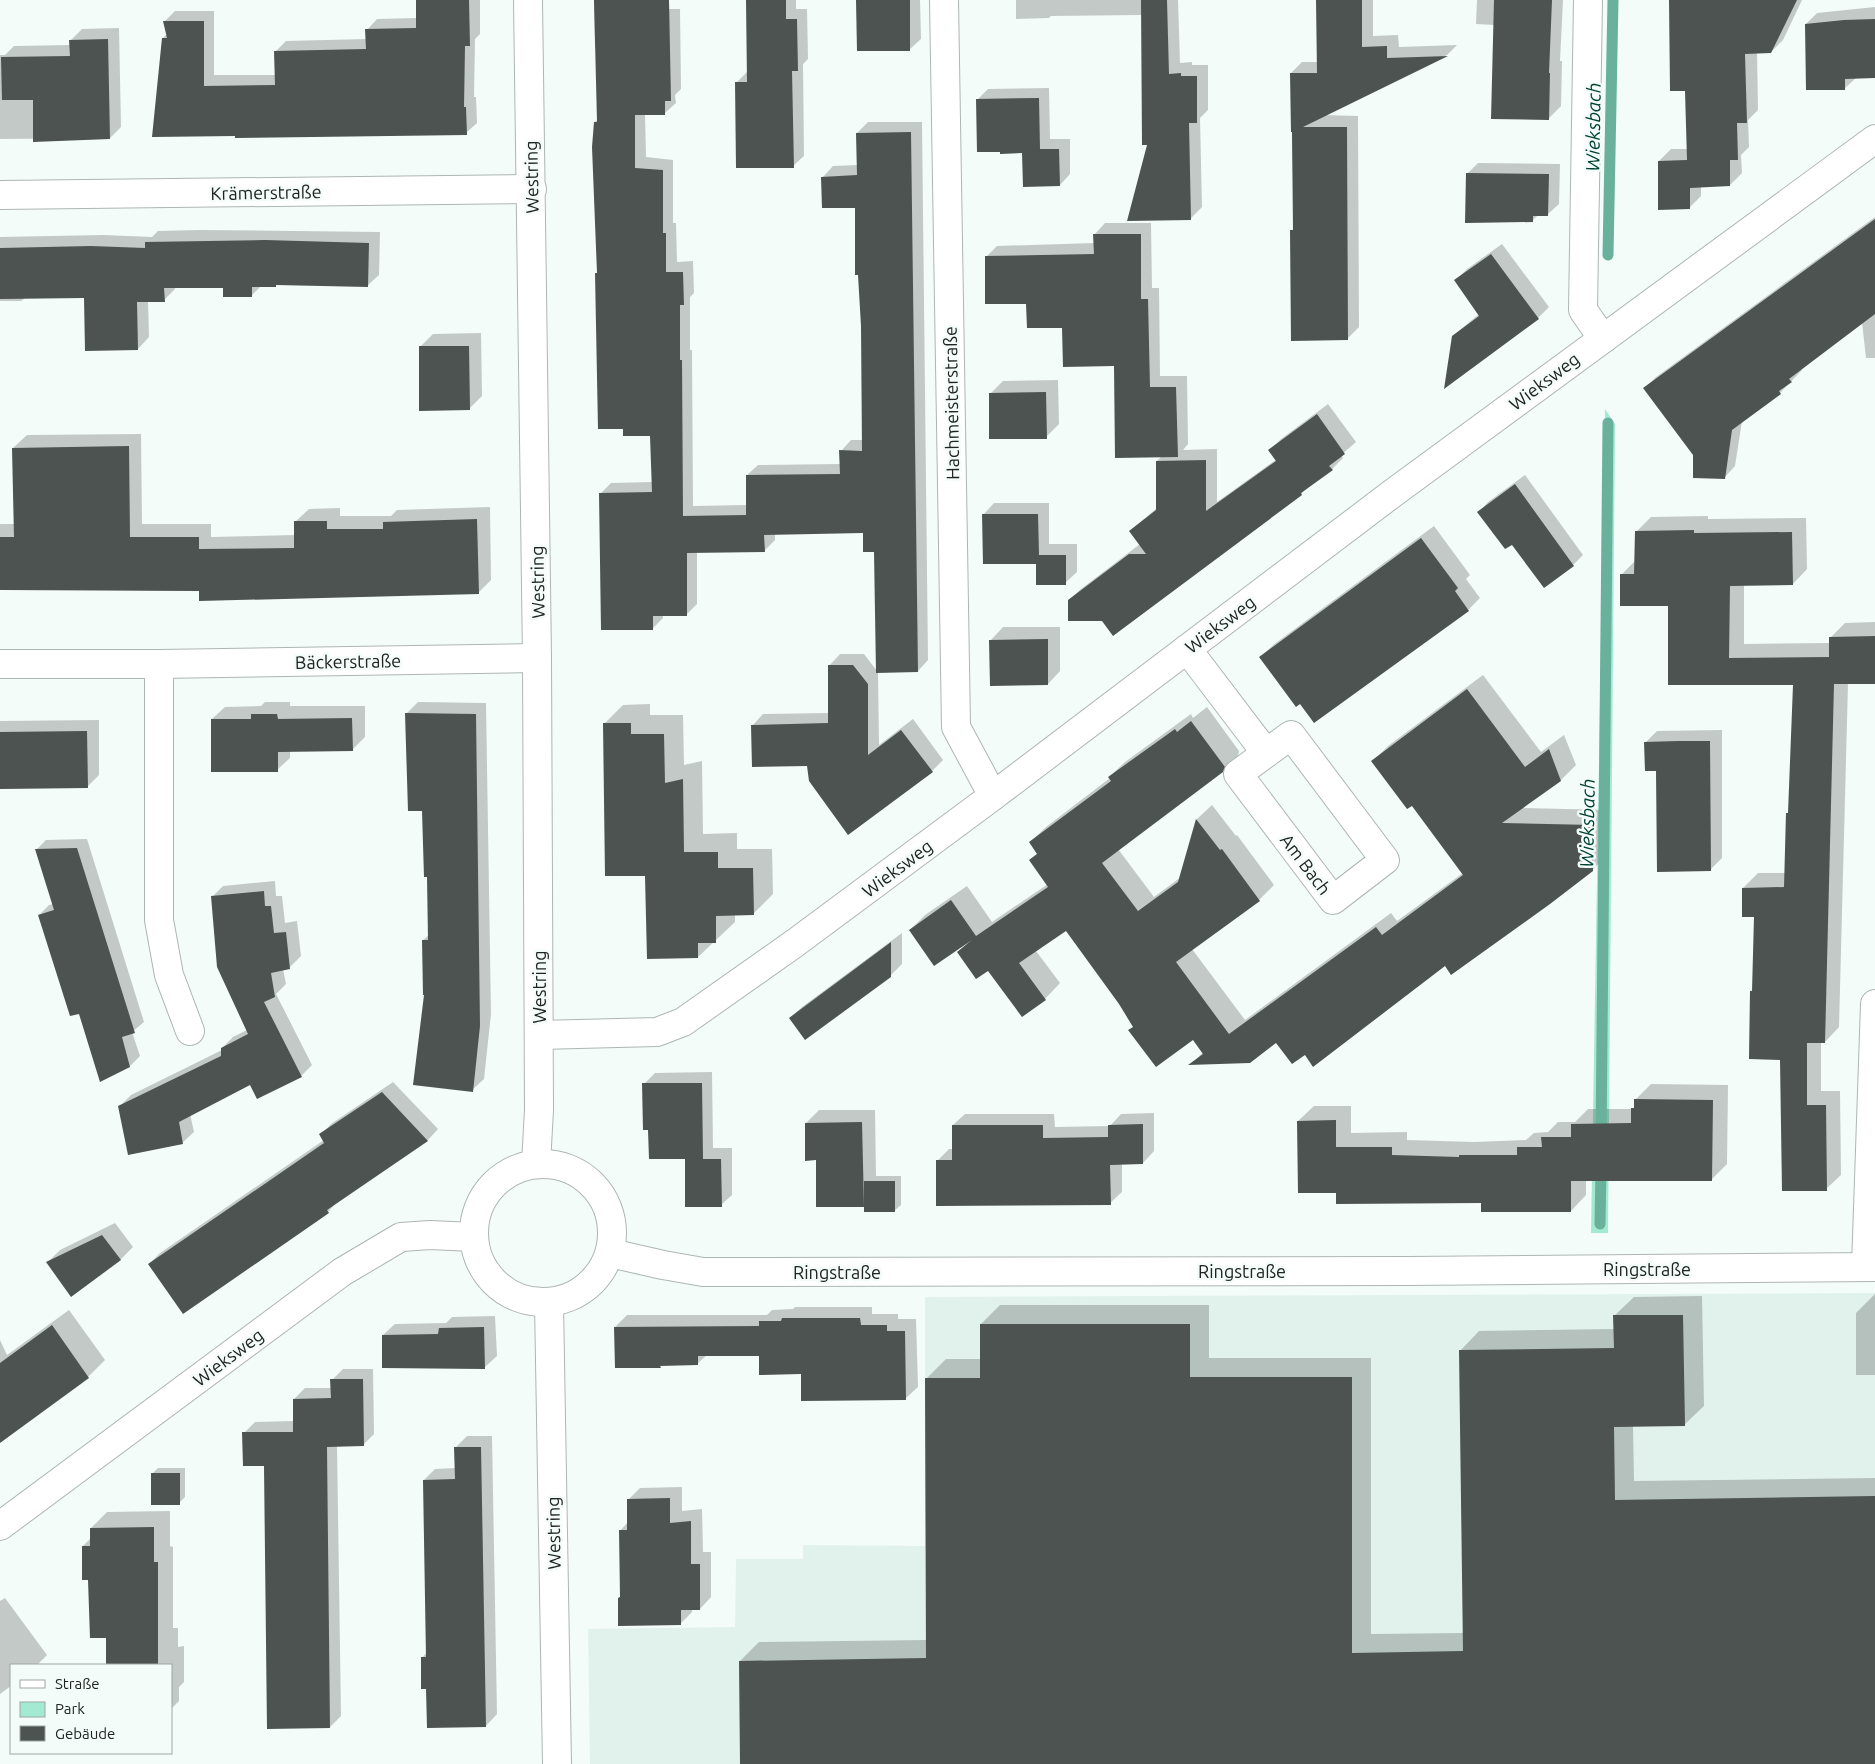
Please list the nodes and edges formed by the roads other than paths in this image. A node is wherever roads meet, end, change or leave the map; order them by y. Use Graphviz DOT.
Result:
graph roads {
  1 [pos="528,0"];
  2 [pos="944,0"];
  3 [pos="1588,0"];
  4 [pos="1875,140"];
  5 [pos="532,190"];
  6 [pos="0,195"];
  7 [pos="1603,339"];
  8 [pos="1187,649"];
  9 [pos="538,658"];
  10 [pos="0,664"];
  11 [pos="159,664"];
  12 [pos="1266,753"];
  13 [pos="993,796"];
  14 [pos="1875,1004"];
  15 [pos="190,1031"];
  16 [pos="539,1035"];
  17 [pos="536,1164"];
  18 [pos="473,1237"];
  19 [pos="610,1253"];
  20 [pos="1870,1267"];
  21 [pos="549,1303"];
  22 [pos="0,1526"];
  23 [pos="557,1764"];
  1 -- 5 [label="street, Westring"];
  2 -- 13 [label="street, Hachmeisterstraße"];
  3 -- 7 [label="street"];
  4 -- 7 [label="street, Wieksweg"];
  5 -- 6 [label="street, Krämerstraße"];
  5 -- 9 [label="street, Westring"];
  7 -- 8 [label="street, Wieksweg"];
  8 -- 12 [label="street"];
  8 -- 13 [label="street, Wieksweg"];
  9 -- 11 [label="street, Bäckerstraße"];
  9 -- 16 [label="street, Westring"];
  10 -- 11 [label="street, Bäckerstraße"];
  11 -- 15 [label="street"];
  12 -- 12 [label="street, Am Bach"];
  13 -- 16 [label="street, Wieksweg"];
  14 -- 20 [label="street"];
  16 -- 17 [label="street, Westring"];
  17 -- 18 [label="street"];
  17 -- 19 [label="street"];
  18 -- 21 [label="street"];
  18 -- 22 [label="street, Wieksweg"];
  19 -- 20 [label="street, Ringstraße"];
  19 -- 21 [label="street"];
  21 -- 23 [label="street, Westring"];
}
